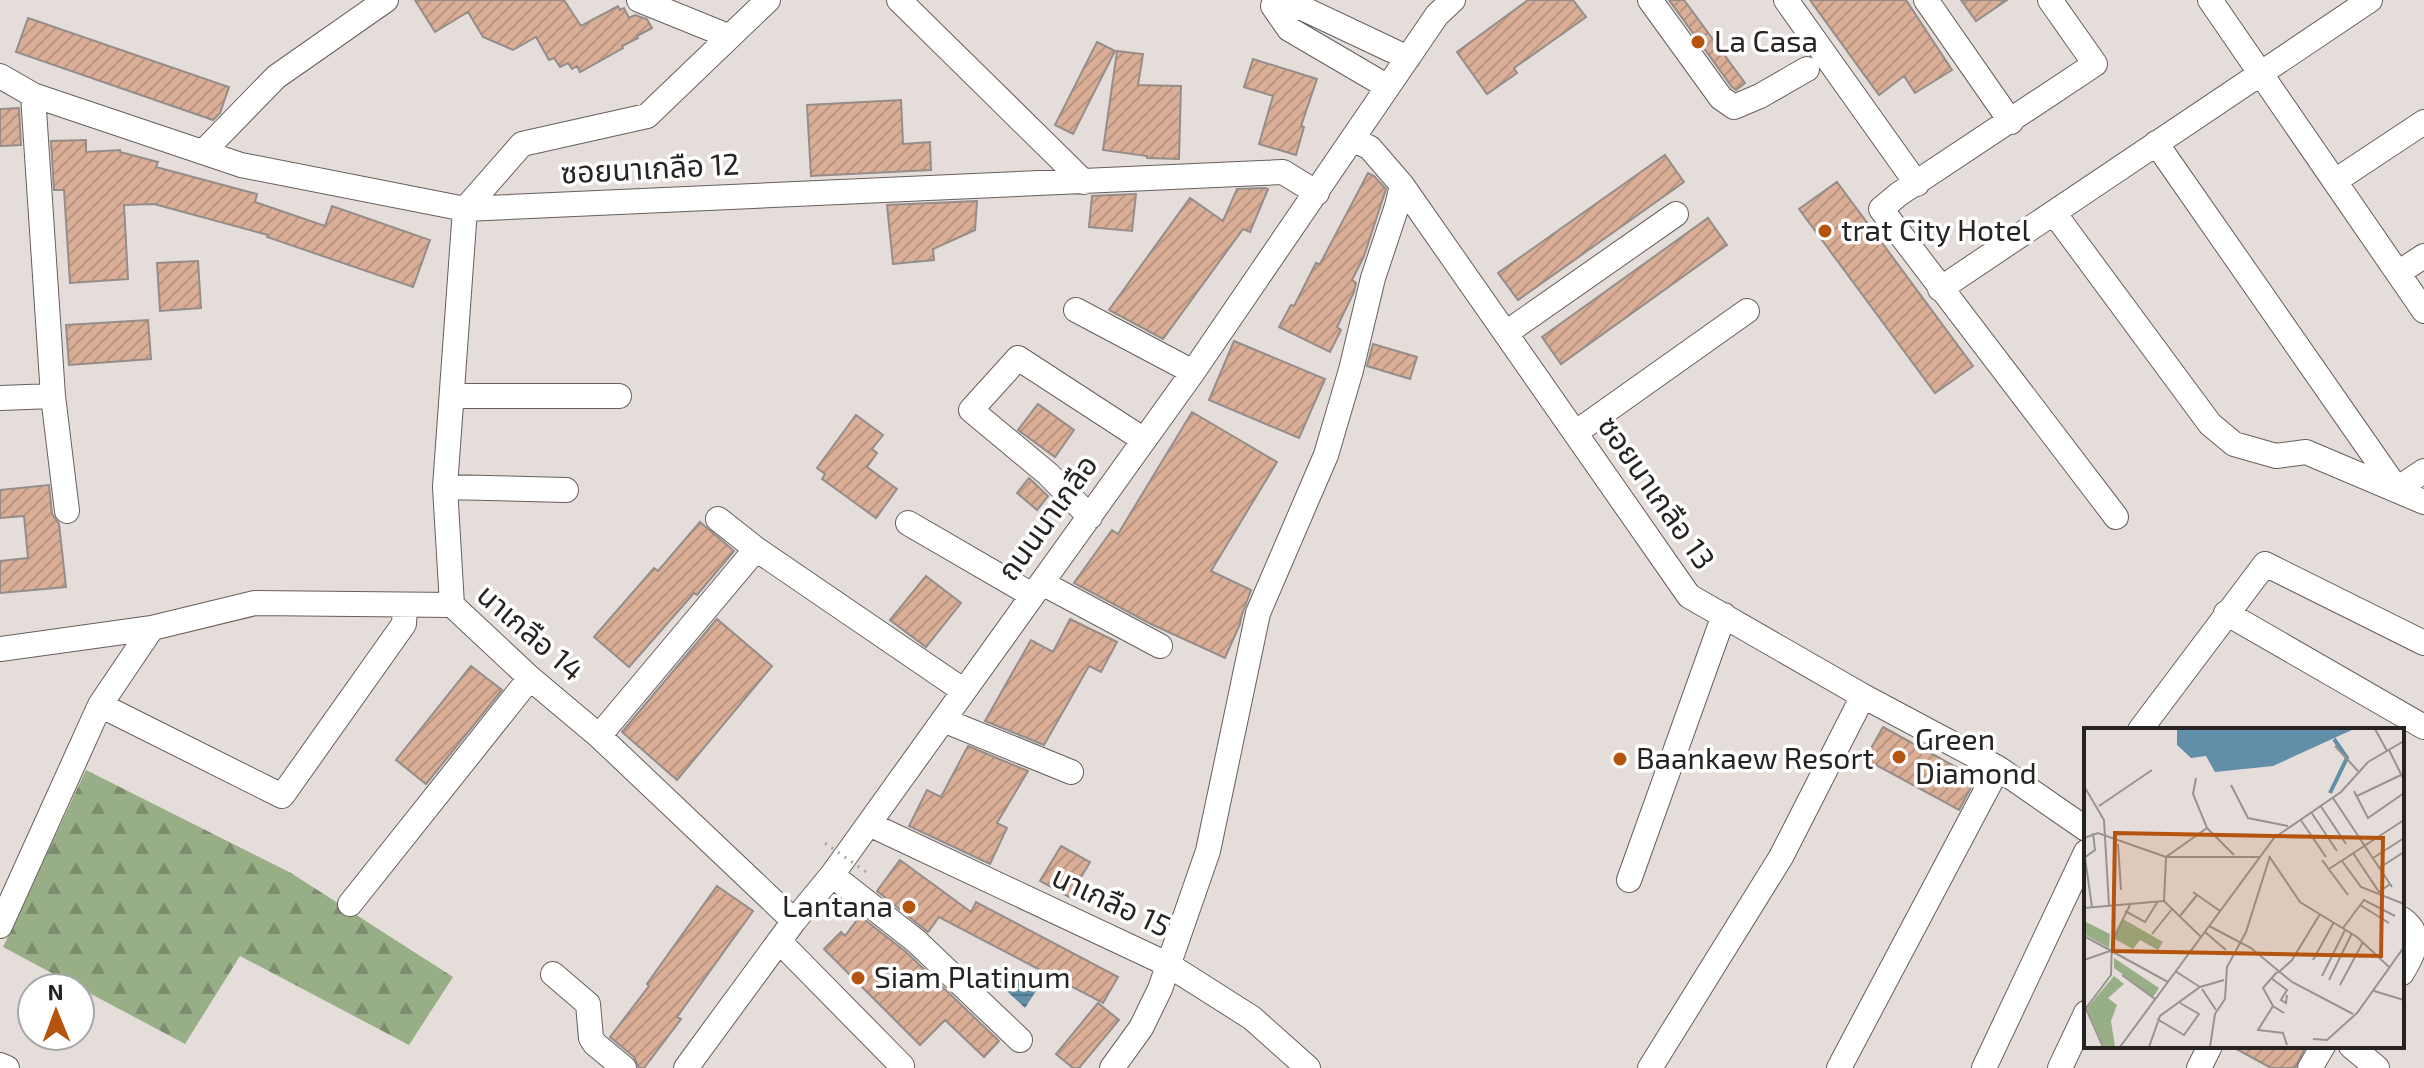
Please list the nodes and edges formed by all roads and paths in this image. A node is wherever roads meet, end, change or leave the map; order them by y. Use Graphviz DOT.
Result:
graph roads {
  1 [pos="386,0"];
  2 [pos="639,0"];
  3 [pos="768,0"];
  4 [pos="899,0"];
  5 [pos="1453,0"];
  6 [pos="1650,0"];
  7 [pos="1786,0"];
  8 [pos="1926,0"];
  9 [pos="2050,0"];
  10 [pos="2210,0"];
  11 [pos="2370,0"];
  12 [pos="1264,3"];
  13 [pos="728,36"];
  14 [pos="1408,58"];
  15 [pos="1807,69"];
  16 [pos="2261,73"];
  17 [pos="0,76"];
  18 [pos="1388,87"];
  19 [pos="33,95"];
  20 [pos="2011,122"];
  21 [pos="2424,122"];
  22 [pos="1353,139"];
  23 [pos="2156,143"];
  24 [pos="203,152"];
  25 [pos="2335,181"];
  26 [pos="1084,182"];
  27 [pos="1917,184"];
  28 [pos="1402,185"];
  29 [pos="1317,193"];
  30 [pos="465,209"];
  31 [pos="2054,213"];
  32 [pos="1676,214"];
  33 [pos="2424,256"];
  34 [pos="2398,273"];
  35 [pos="1940,289"];
  36 [pos="1076,310"];
  37 [pos="1747,311"];
  38 [pos="2424,311"];
  39 [pos="1506,333"];
  40 [pos="1193,372"];
  41 [pos="53,396"];
  42 [pos="452,396"];
  43 [pos="619,396"];
  44 [pos="0,398"];
  45 [pos="1575,433"];
  46 [pos="1144,440"];
  47 [pos="2424,471"];
  48 [pos="445,487"];
  49 [pos="2397,489"];
  50 [pos="566,490"];
  51 [pos="2424,502"];
  52 [pos="67,511"];
  53 [pos="1090,517"];
  54 [pos="2116,517"];
  55 [pos="718,519"];
  56 [pos="908,523"];
  57 [pos="756,549"];
  58 [pos="1037,589"];
  59 [pos="452,605"];
  60 [pos="405,606"];
  61 [pos="2226,613"];
  62 [pos="1724,615"];
  63 [pos="152,628"];
  64 [pos="2424,643"];
  65 [pos="1160,646"];
  66 [pos="0,649"];
  67 [pos="530,678"];
  68 [pos="964,691"];
  69 [pos="1863,696"];
  70 [pos="100,705"];
  71 [pos="943,720"];
  72 [pos="2424,727"];
  73 [pos="2141,728"];
  74 [pos="599,736"];
  75 [pos="1998,768"];
  76 [pos="1071,772"];
  77 [pos="2082,818"];
  78 [pos="869,824"];
  79 [pos="825,843"];
  80 [pos="2084,856"];
  81 [pos="866,872"];
  82 [pos="832,875"];
  83 [pos="1629,880"];
  84 [pos="350,904"];
  85 [pos="2404,920"];
  86 [pos="794,921"];
  87 [pos="0,926"];
  88 [pos="779,941"];
  89 [pos="1167,964"];
  90 [pos="2404,969"];
  91 [pos="553,974"];
  92 [pos="2084,1017"];
  93 [pos="1020,1040"];
  94 [pos="2209,1048"];
  95 [pos="2322,1048"];
  96 [pos="2356,1048"];
  97 [pos="0,1065"];
  98 [pos="902,1066"];
  99 [pos="7,1068"];
  100 [pos="624,1068"];
  101 [pos="686,1068"];
  102 [pos="1112,1068"];
  103 [pos="1308,1068"];
  104 [pos="1650,1068"];
  105 [pos="1839,1068"];
  106 [pos="1984,1068"];
  107 [pos="2060,1068"];
  108 [pos="2199,1068"];
  109 [pos="2310,1068"];
  110 [pos="2377,1068"];
  1 -- 24 [label="street"];
  2 -- 13 [label="street"];
  3 -- 13 [label="street"];
  4 -- 26 [label="street"];
  5 -- 14 [label="street, ถนนนาเกลือ"];
  6 -- 15 [label="street"];
  7 -- 27 [label="street"];
  8 -- 20 [label="street"];
  9 -- 20 [label="street"];
  10 -- 16 [label="street"];
  11 -- 16 [label="street"];
  12 -- 14 [label="street"];
  12 -- 18 [label="street"];
  13 -- 30 [label="street"];
  14 -- 18 [label="street, ถนนนาเกลือ"];
  16 -- 23 [label="street"];
  16 -- 25 [label="street"];
  17 -- 19 [label="street, ซอยนาเกลือ 12"];
  18 -- 22 [label="street, ถนนนาเกลือ"];
  19 -- 24 [label="street, ซอยนาเกลือ 12"];
  19 -- 41 [label="street"];
  20 -- 27 [label="street"];
  21 -- 25 [label="street"];
  22 -- 28 [label="street, ซอยนาเกลือ 13"];
  22 -- 29 [label="street, ถนนนาเกลือ"];
  23 -- 31 [label="street"];
  23 -- 49 [label="street"];
  24 -- 30 [label="street, ซอยนาเกลือ 12"];
  25 -- 34 [label="street"];
  26 -- 29 [label="street, ซอยนาเกลือ 12"];
  26 -- 30 [label="street, ซอยนาเกลือ 12"];
  27 -- 35 [label="street"];
  28 -- 39 [label="street, ซอยนาเกลือ 13"];
  28 -- 89 [label="street"];
  29 -- 40 [label="street, ถนนนาเกลือ"];
  30 -- 42 [label="street"];
  31 -- 35 [label="street"];
  31 -- 49 [label="street"];
  32 -- 39 [label="street"];
  33 -- 34 [label="street"];
  34 -- 38 [label="street"];
  35 -- 54 [label="street"];
  36 -- 40 [label="street"];
  37 -- 45 [label="street"];
  39 -- 45 [label="street, ซอยนาเกลือ 13"];
  40 -- 46 [label="street, ถนนนาเกลือ"];
  41 -- 44 [label="street"];
  41 -- 52 [label="street"];
  42 -- 43 [label="street"];
  42 -- 48 [label="street"];
  45 -- 62 [label="street, ซอยนาเกลือ 13"];
  46 -- 53 [label="street, ถนนนาเกลือ"];
  46 -- 53 [label="street"];
  47 -- 49 [label="street"];
  48 -- 50 [label="street"];
  48 -- 59 [label="street"];
  49 -- 51 [label="street"];
  53 -- 58 [label="street, ถนนนาเกลือ"];
  55 -- 57 [label="street"];
  56 -- 58 [label="street"];
  57 -- 68 [label="street"];
  57 -- 74 [label="street"];
  58 -- 65 [label="street"];
  58 -- 68 [label="street, ถนนนาเกลือ"];
  59 -- 60 [label="street, นาเกลือ 14"];
  59 -- 67 [label="street, นาเกลือ 14"];
  60 -- 63 [label="street, นาเกลือ 14"];
  60 -- 70 [label="street"];
  61 -- 64 [label="street"];
  61 -- 72 [label="street"];
  61 -- 73 [label="street"];
  62 -- 69 [label="street, ซอยนาเกลือ 13"];
  62 -- 83 [label="street"];
  63 -- 66 [label="street, นาเกลือ 14"];
  63 -- 70 [label="street"];
  67 -- 74 [label="street, นาเกลือ 14"];
  67 -- 84 [label="street"];
  68 -- 71 [label="street, ถนนนาเกลือ"];
  69 -- 75 [label="street, ซอยนาเกลือ 13"];
  69 -- 104 [label="street"];
  70 -- 87 [label="street"];
  71 -- 76 [label="street"];
  71 -- 78 [label="street, ถนนนาเกลือ"];
  74 -- 86 [label="street, นาเกลือ 14"];
  75 -- 77 [label="street, ซอยนาเกลือ 13"];
  75 -- 105 [label="street"];
  78 -- 82 [label="street, ถนนนาเกลือ"];
  78 -- 89 [label="street, นาเกลือ 15"];
  79 -- 81 [label="path, bridge"];
  80 -- 106 [label="street"];
  82 -- 86 [label="street, ถนนนาเกลือ"];
  82 -- 93 [label="street"];
  85 -- 90 [label="street"];
  86 -- 88 [label="street, ถนนนาเกลือ"];
  88 -- 98 [label="street"];
  88 -- 101 [label="street, ถนนนาเกลือ"];
  89 -- 102 [label="street"];
  89 -- 103 [label="street, นาเกลือ 15"];
  91 -- 100 [label="street"];
  92 -- 107 [label="street"];
  94 -- 108 [label="street"];
  95 -- 109 [label="street"];
  96 -- 110 [label="street"];
  97 -- 99 [label="street"];
}
